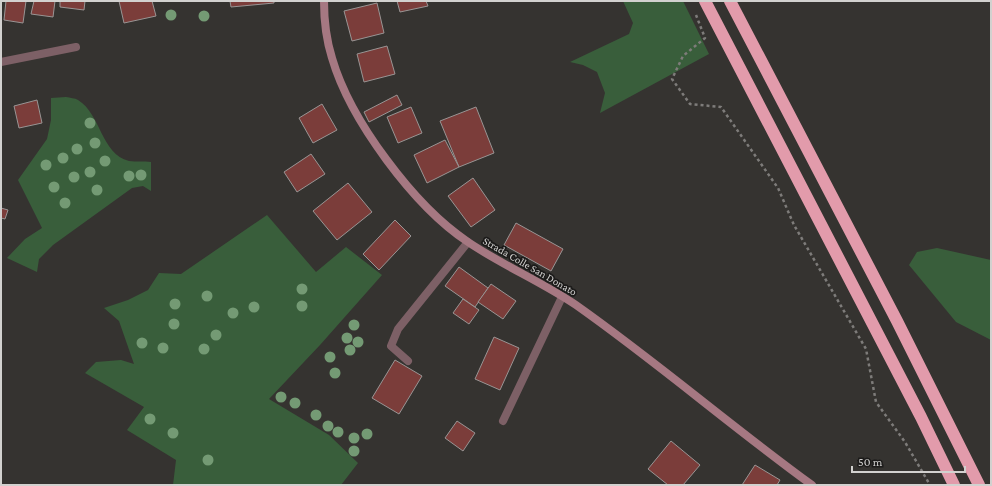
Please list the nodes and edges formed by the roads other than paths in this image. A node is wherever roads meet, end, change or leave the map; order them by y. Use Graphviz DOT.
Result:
graph roads {
  1 [pos="324,1"];
  2 [pos="705,1"];
  3 [pos="732,6"];
  4 [pos="76,47"];
  5 [pos="1,62"];
  6 [pos="468,242"];
  7 [pos="562,297"];
  8 [pos="408,361"];
  9 [pos="504,421"];
  10 [pos="812,485"];
  11 [pos="954,485"];
  12 [pos="979,485"];
  1 -- 6 [label="street, Strada Colle San Donato"];
  2 -- 11 [label="highway"];
  3 -- 12 [label="highway"];
  4 -- 5 [label="street"];
  6 -- 7 [label="street, Strada Colle San Donato"];
  6 -- 8 [label="street"];
  7 -- 9 [label="street"];
  7 -- 10 [label="street, Strada Colle San Donato"];
}
